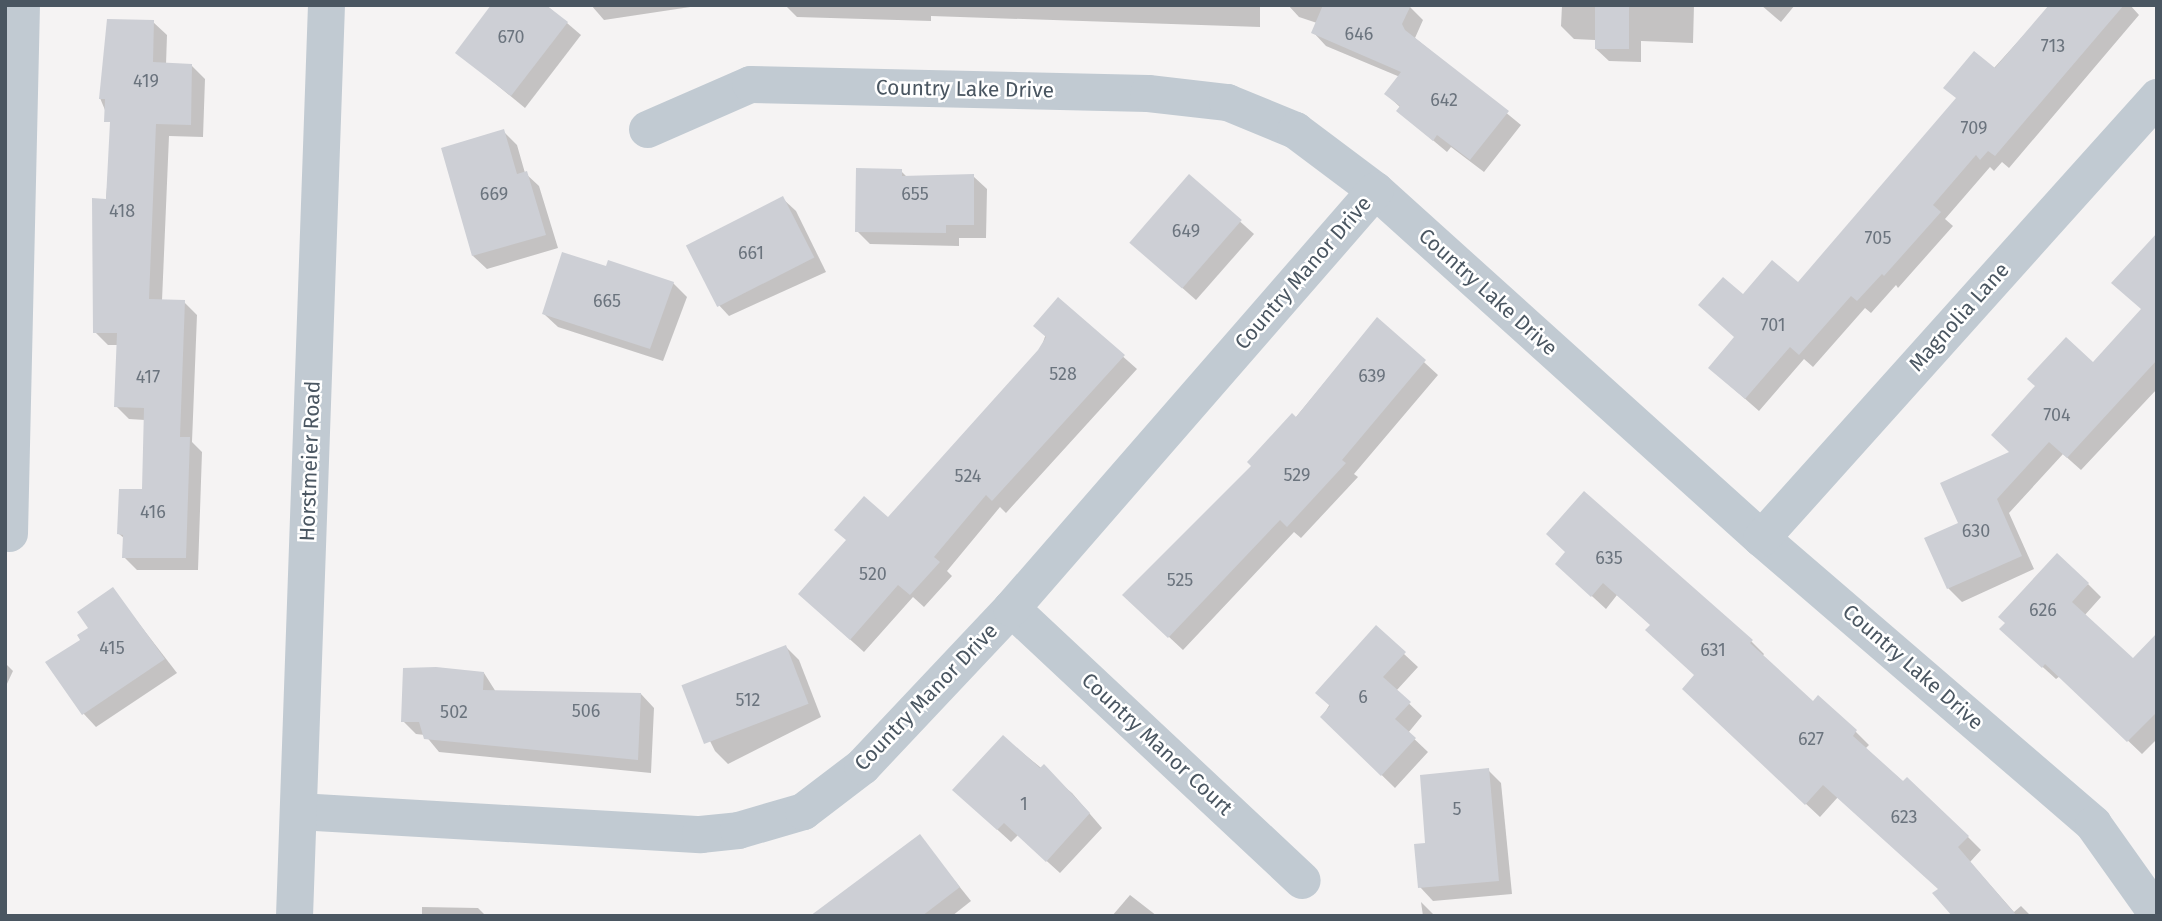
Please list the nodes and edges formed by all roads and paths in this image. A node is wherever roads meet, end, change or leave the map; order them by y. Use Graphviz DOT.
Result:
graph roads {
  1 [pos="22,5"];
  2 [pos="326,5"];
  3 [pos="2157,97"];
  4 [pos="646,129"];
  5 [pos="1375,190"];
  6 [pos="9,533"];
  7 [pos="1761,538"];
  8 [pos="1011,608"];
  9 [pos="298,811"];
  10 [pos="1302,880"];
  11 [pos="2157,914"];
  12 [pos="294,916"];
  1 -- 6 [label="street"];
  2 -- 9 [label="street, Horstmeier Road"];
  3 -- 7 [label="street, Magnolia Lane"];
  4 -- 5 [label="street, Country Lake Drive"];
  5 -- 7 [label="street, Country Lake Drive"];
  5 -- 8 [label="street, Country Manor Drive"];
  7 -- 11 [label="street, Country Lake Drive"];
  8 -- 9 [label="street, Country Manor Drive"];
  8 -- 10 [label="street, Country Manor Court"];
  9 -- 12 [label="street, Horstmeier Road"];
}
